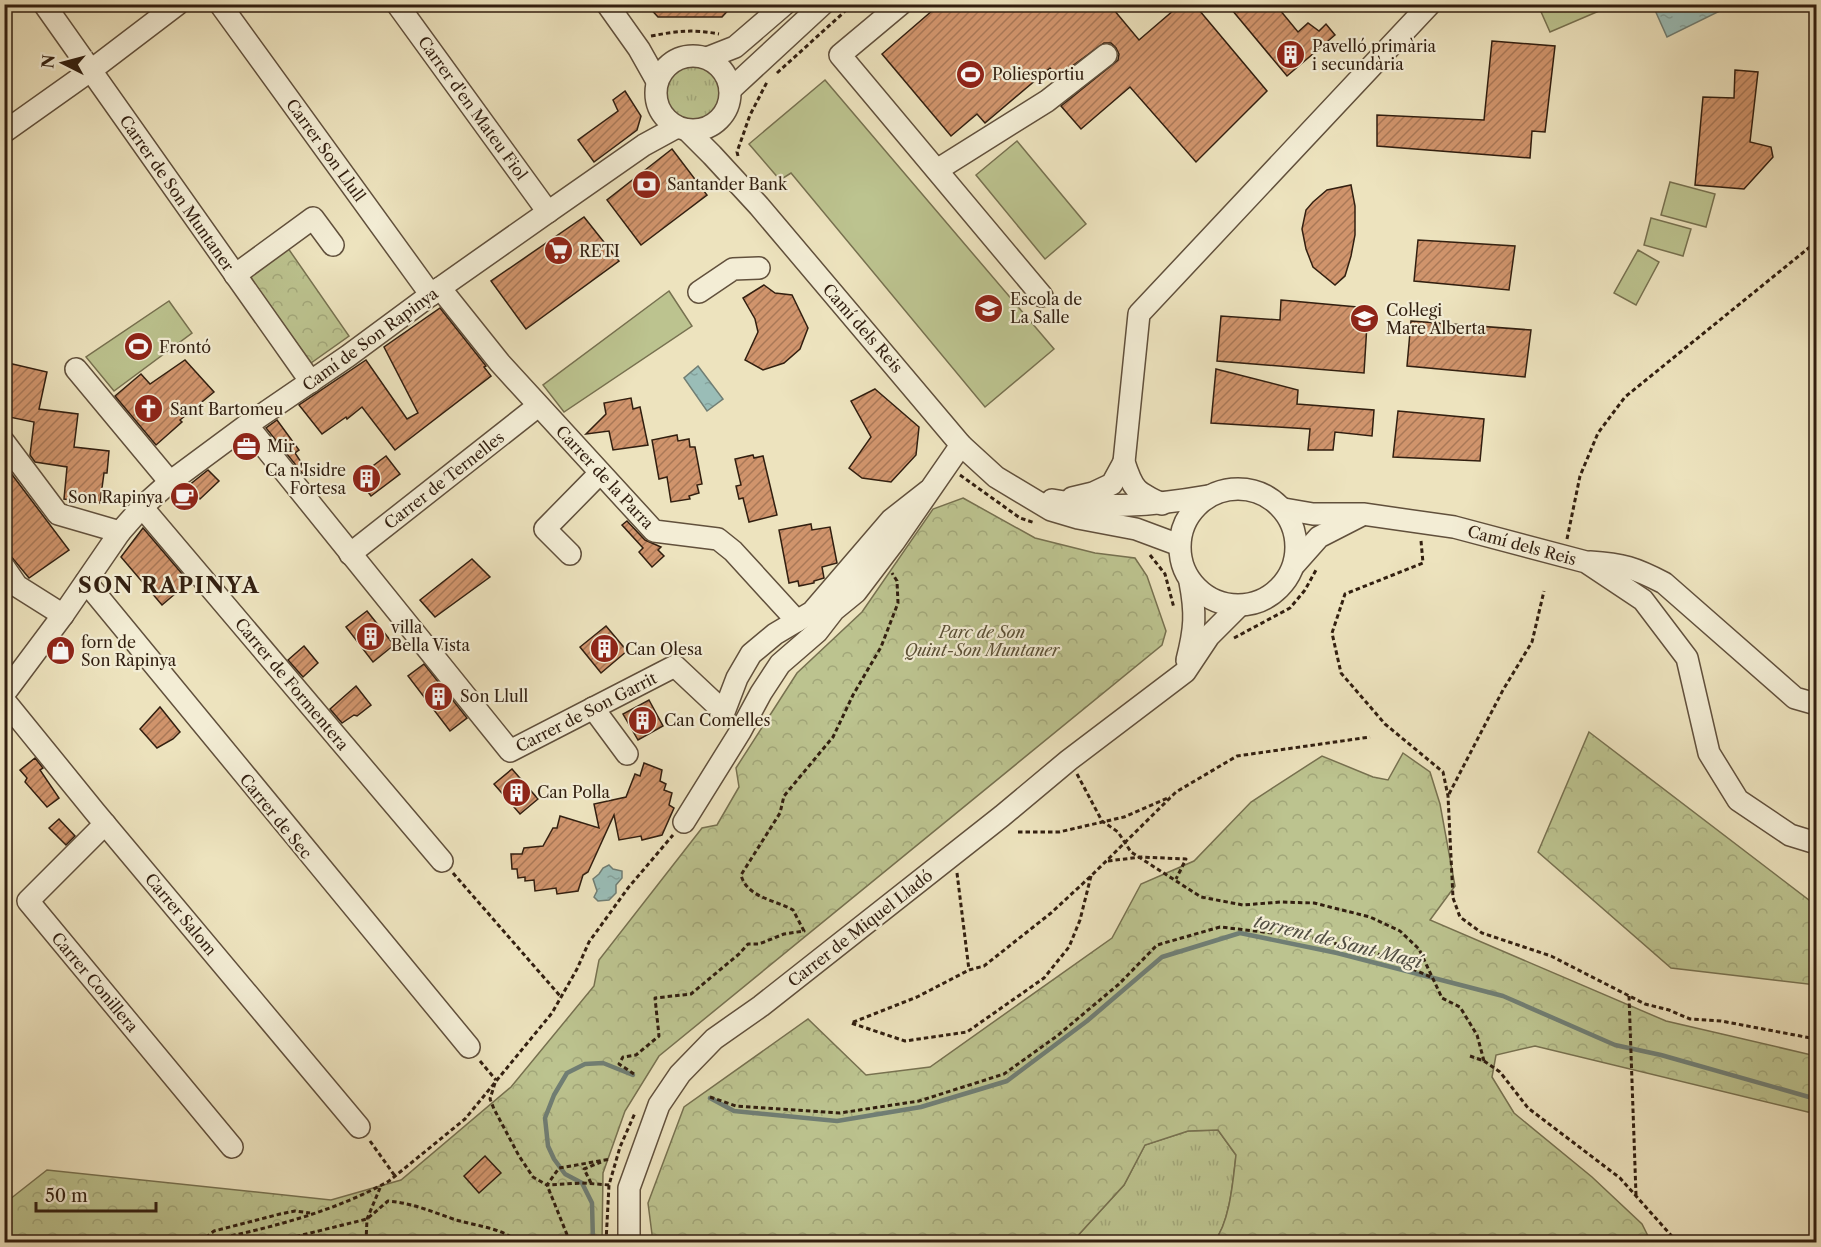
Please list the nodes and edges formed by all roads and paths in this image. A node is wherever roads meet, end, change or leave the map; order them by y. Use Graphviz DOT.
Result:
graph roads {
  1 [pos="44,4"];
  2 [pos="178,4"];
  3 [pos="220,4"];
  4 [pos="397,4"];
  5 [pos="607,4"];
  6 [pos="823,4"];
  7 [pos="901,4"];
  8 [pos="1430,4"];
  9 [pos="773,8"];
  10 [pos="639,49"];
  11 [pos="1106,55"];
  12 [pos="707,58"];
  13 [pos="675,59"];
  14 [pos="90,71"];
  15 [pos="657,81"];
  16 [pos="730,90"];
  17 [pos="657,106"];
  18 [pos="720,119"];
  19 [pos="682,128"];
  20 [pos="4,132"];
  21 [pos="644,145"];
  22 [pos="712,155"];
  23 [pos="936,170"];
  24 [pos="548,212"];
  25 [pos="1816,242"];
  26 [pos="333,245"];
  27 [pos="759,268"];
  28 [pos="236,275"];
  29 [pos="435,291"];
  30 [pos="699,292"];
  31 [pos="1042,296"];
  32 [pos="76,369"];
  33 [pos="311,382"];
  34 [pos="538,406"];
  35 [pos="247,425"];
  36 [pos="4,442"];
  37 [pos="961,446"];
  38 [pos="1124,462"];
  39 [pos="600,473"];
  40 [pos="170,482"];
  41 [pos="928,491"];
  42 [pos="1022,494"];
  43 [pos="1209,496"];
  44 [pos="1059,501"];
  45 [pos="1162,504"];
  46 [pos="142,507"];
  47 [pos="1284,509"];
  48 [pos="1363,514"];
  49 [pos="1419,522"];
  50 [pos="120,532"];
  51 [pos="1179,545"];
  52 [pos="350,554"];
  53 [pos="570,554"];
  54 [pos="1564,556"];
  55 [pos="882,557"];
  56 [pos="1586,562"];
  57 [pos="1295,564"];
  58 [pos="4,567"];
  59 [pos="86,582"];
  60 [pos="1190,582"];
  61 [pos="1544,591"];
  62 [pos="1239,606"];
  63 [pos="63,615"];
  64 [pos="797,621"];
  65 [pos="1185,672"];
  66 [pos="4,694"];
  67 [pos="4,700"];
  68 [pos="1816,704"];
  69 [pos="593,708"];
  70 [pos="1370,737"];
  71 [pos="627,754"];
  72 [pos="1069,760"];
  73 [pos="1173,796"];
  74 [pos="1448,796"];
  75 [pos="1102,821"];
  76 [pos="684,822"];
  77 [pos="105,824"];
  78 [pos="1018,832"];
  79 [pos="1816,843"];
  80 [pos="1125,844"];
  81 [pos="1141,857"];
  82 [pos="442,861"];
  83 [pos="1106,861"];
  84 [pos="957,871"];
  85 [pos="1091,876"];
  86 [pos="1175,880"];
  87 [pos="969,970"];
  88 [pos="1433,978"];
  89 [pos="1629,996"];
  90 [pos="561,997"];
  91 [pos="1816,1039"];
  92 [pos="469,1047"];
  93 [pos="1470,1056"];
  94 [pos="1484,1061"];
  95 [pos="634,1074"];
  96 [pos="496,1080"];
  97 [pos="710,1097"];
  98 [pos="359,1127"];
  99 [pos="232,1147"];
  100 [pos="395,1176"];
  101 [pos="591,1183"];
  102 [pos="547,1185"];
  103 [pos="380,1186"];
  104 [pos="629,1188"];
  105 [pos="1636,1195"];
  106 [pos="312,1214"];
  107 [pos="367,1219"];
  108 [pos="201,1242"];
  109 [pos="274,1242"];
  110 [pos="366,1242"];
  111 [pos="518,1242"];
  112 [pos="570,1242"];
  113 [pos="629,1242"];
  114 [pos="1677,1242"];
  1 -- 14 [label="street, Carrer de Son Muntaner"];
  2 -- 14 [label="street"];
  3 -- 29 [label="street, Carrer Son Llull"];
  4 -- 24 [label="street, Carrer d'en Mateu Fiol"];
  5 -- 10 [label="street"];
  6 -- 16 [label="street"];
  7 -- 23 [label="street"];
  8 -- 38 [label="street"];
  9 -- 12 [label="street"];
  10 -- 13 [label="street"];
  10 -- 15 [label="street"];
  11 -- 23 [label="street"];
  12 -- 13 [label="street"];
  12 -- 16 [label="street"];
  13 -- 15 [label="street"];
  14 -- 20 [label="street"];
  14 -- 28 [label="street, Carrer de Son Muntaner"];
  15 -- 17 [label="street"];
  16 -- 18 [label="street"];
  17 -- 19 [label="street"];
  17 -- 21 [label="street"];
  18 -- 19 [label="street"];
  18 -- 22 [label="street"];
  19 -- 21 [label="street, Camí de Son Rapinya"];
  19 -- 22 [label="street, Camí dels Reis"];
  21 -- 24 [label="street, Camí de Son Rapinya"];
  22 -- 37 [label="street, Camí dels Reis"];
  23 -- 31 [label="street"];
  24 -- 29 [label="street, Camí de Son Rapinya"];
  25 -- 54 [label="path"];
  26 -- 28 [label="street"];
  27 -- 30 [label="street"];
  28 -- 33 [label="street, Carrer de Son Muntaner"];
  29 -- 33 [label="street, Camí de Son Rapinya"];
  29 -- 34 [label="street, Carrer de la Parra"];
  32 -- 40 [label="street"];
  33 -- 35 [label="street, Camí de Son Rapinya"];
  34 -- 39 [label="street, Carrer de la Parra"];
  34 -- 52 [label="street, Carrer de Ternelles"];
  35 -- 40 [label="street, Camí de Son Rapinya"];
  35 -- 52 [label="street, Carrer de Son Garrit"];
  36 -- 50 [label="street"];
  37 -- 41 [label="street"];
  37 -- 42 [label="street, Camí dels Reis"];
  38 -- 44 [label="street"];
  38 -- 45 [label="street"];
  39 -- 53 [label="street"];
  39 -- 64 [label="street, Carrer de la Parra"];
  40 -- 46 [label="street, Camí de Son Rapinya"];
  41 -- 55 [label="street"];
  41 -- 64 [label="street"];
  42 -- 44 [label="street, Camí dels Reis"];
  42 -- 51 [label="street, Camí dels Reis"];
  43 -- 45 [label="street, Camí dels Reis"];
  43 -- 47 [label="street"];
  43 -- 51 [label="street"];
  44 -- 45 [label="street, Camí dels Reis"];
  46 -- 50 [label="street, Camí de Son Rapinya"];
  46 -- 82 [label="street, Carrer de Formentera"];
  47 -- 48 [label="street, Camí dels Reis"];
  47 -- 57 [label="street"];
  48 -- 49 [label="street, Camí dels Reis"];
  48 -- 57 [label="street"];
  49 -- 54 [label="street, Camí dels Reis"];
  49 -- 74 [label="path"];
  50 -- 59 [label="street, Camí de Son Rapinya"];
  51 -- 60 [label="street"];
  52 -- 69 [label="street, Carrer de Son Garrit"];
  54 -- 56 [label="street, Camí dels Reis"];
  55 -- 76 [label="street"];
  55 -- 95 [label="path"];
  56 -- 68 [label="street"];
  56 -- 79 [label="street, Camí dels Reis"];
  57 -- 62 [label="street"];
  58 -- 63 [label="street"];
  59 -- 63 [label="street, Camí de Son Rapinya"];
  59 -- 92 [label="street, Carrer de Sec"];
  60 -- 62 [label="street"];
  60 -- 65 [label="street"];
  61 -- 74 [label="path"];
  62 -- 65 [label="street, Carrer de Miquel Lladó"];
  63 -- 66 [label="street, Camí de Son Rapinya"];
  64 -- 69 [label="street, Carrer de Son Garrit"];
  65 -- 72 [label="street, Carrer de Miquel Lladó"];
  67 -- 77 [label="street, Carrer Salom"];
  69 -- 71 [label="street"];
  70 -- 73 [label="path"];
  72 -- 75 [label="path"];
  72 -- 104 [label="street, Carrer de Miquel Lladó"];
  73 -- 75 [label="path"];
  73 -- 80 [label="path"];
  74 -- 89 [label="path"];
  75 -- 78 [label="path"];
  75 -- 80 [label="path"];
  76 -- 90 [label="path"];
  77 -- 98 [label="street, Carrer Salom"];
  77 -- 99 [label="street, Carrer Conillera"];
  80 -- 81 [label="path"];
  80 -- 83 [label="path"];
  81 -- 83 [label="path"];
  81 -- 86 [label="path"];
  81 -- 86 [label="path"];
  82 -- 90 [label="path"];
  83 -- 85 [label="path"];
  84 -- 87 [label="path"];
  85 -- 87 [label="path"];
  85 -- 87 [label="path"];
  86 -- 88 [label="path"];
  88 -- 94 [label="path"];
  88 -- 97 [label="path"];
  89 -- 91 [label="path"];
  89 -- 105 [label="path"];
  90 -- 96 [label="path"];
  92 -- 96 [label="path"];
  93 -- 94 [label="path"];
  94 -- 105 [label="path"];
  96 -- 100 [label="path"];
  96 -- 102 [label="path"];
  98 -- 100 [label="path"];
  100 -- 103 [label="path"];
  101 -- 102 [label="path"];
  101 -- 102 [label="path"];
  101 -- 104 [label="path"];
  102 -- 112 [label="path"];
  103 -- 106 [label="path"];
  103 -- 107 [label="path"];
  104 -- 113 [label="street, Carrer de Miquel Lladó"];
  105 -- 114 [label="path"];
  106 -- 108 [label="path"];
  106 -- 108 [label="path"];
  107 -- 109 [label="path"];
  107 -- 110 [label="path"];
  107 -- 111 [label="path"];
}
